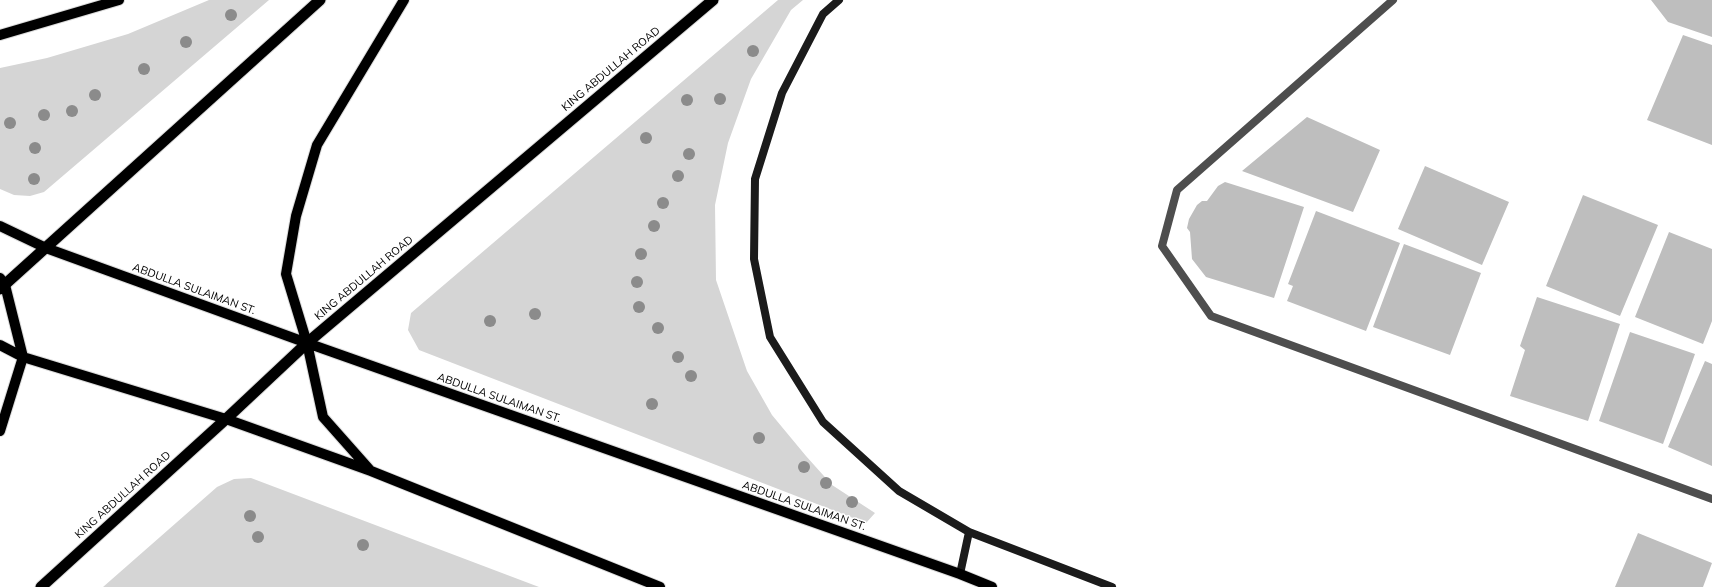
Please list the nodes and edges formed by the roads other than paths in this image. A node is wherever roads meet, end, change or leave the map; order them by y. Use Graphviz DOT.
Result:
graph roads {
  1 [pos="119,0"];
  2 [pos="320,0"];
  3 [pos="404,0"];
  4 [pos="713,0"];
  5 [pos="839,0"];
  6 [pos="1393,0"];
  7 [pos="0,35"];
  8 [pos="0,226"];
  9 [pos="46,248"];
  10 [pos="2,284"];
  11 [pos="307,343"];
  12 [pos="0,345"];
  13 [pos="23,357"];
  14 [pos="226,419"];
  15 [pos="0,431"];
  16 [pos="370,471"];
  17 [pos="1712,499"];
  18 [pos="969,532"];
  19 [pos="960,574"];
  20 [pos="41,587"];
  21 [pos="660,587"];
  22 [pos="992,587"];
  23 [pos="1112,587"];
  1 -- 7 [label="main road"];
  2 -- 9 [label="highway"];
  3 -- 11 [label="main road"];
  4 -- 11 [label="highway, KING ABDULLAH ROAD"];
  5 -- 18 [label="main road"];
  6 -- 17 [label="street"];
  8 -- 9 [label="main road, ABDULLA SULAIMAN ST."];
  9 -- 10 [label="highway"];
  9 -- 11 [label="main road, ABDULLA SULAIMAN ST."];
  10 -- 13 [label="main road"];
  11 -- 14 [label="highway, KING ABDULLAH ROAD"];
  11 -- 16 [label="main road"];
  11 -- 19 [label="main road, ABDULLA SULAIMAN ST."];
  12 -- 13 [label="main road"];
  13 -- 14 [label="main road"];
  13 -- 15 [label="main road"];
  14 -- 16 [label="main road"];
  14 -- 20 [label="highway, KING ABDULLAH ROAD"];
  16 -- 21 [label="main road"];
  18 -- 19 [label="main road"];
  18 -- 23 [label="main road"];
  19 -- 22 [label="main road, ABDULLA SULAIMAN ST."];
}
